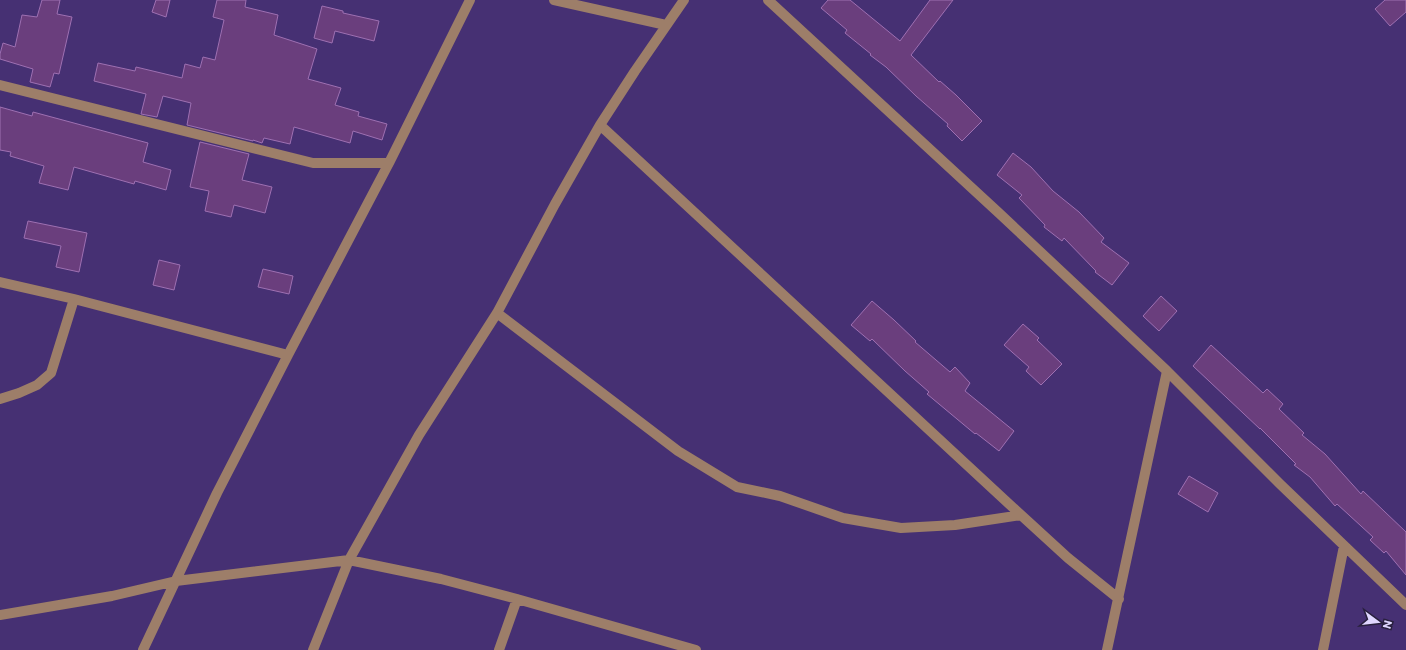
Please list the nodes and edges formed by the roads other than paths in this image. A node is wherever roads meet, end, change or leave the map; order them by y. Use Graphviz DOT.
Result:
graph roads {
  1 [pos="470,0"];
  2 [pos="554,0"];
  3 [pos="684,0"];
  4 [pos="768,0"];
  5 [pos="666,25"];
  6 [pos="0,85"];
  7 [pos="600,125"];
  8 [pos="389,163"];
  9 [pos="0,282"];
  10 [pos="74,299"];
  11 [pos="497,313"];
  12 [pos="288,355"];
  13 [pos="1168,371"];
  14 [pos="0,398"];
  15 [pos="1022,515"];
  16 [pos="1344,546"];
  17 [pos="349,560"];
  18 [pos="176,581"];
  19 [pos="517,599"];
  20 [pos="1119,599"];
  21 [pos="1406,605"];
  22 [pos="0,615"];
  23 [pos="143,650"];
  24 [pos="313,650"];
  25 [pos="499,650"];
  26 [pos="696,650"];
  27 [pos="1107,650"];
  28 [pos="1322,650"];
  1 -- 8 [label="street"];
  2 -- 5 [label="street"];
  3 -- 5 [label="street"];
  4 -- 13 [label="street"];
  5 -- 7 [label="street"];
  6 -- 8 [label="street"];
  7 -- 11 [label="street"];
  7 -- 15 [label="street"];
  8 -- 12 [label="street"];
  9 -- 10 [label="street"];
  10 -- 12 [label="street"];
  10 -- 14 [label="street"];
  11 -- 15 [label="street"];
  11 -- 17 [label="street"];
  12 -- 18 [label="street"];
  13 -- 16 [label="street"];
  13 -- 20 [label="street"];
  15 -- 20 [label="street"];
  16 -- 21 [label="street"];
  16 -- 28 [label="street"];
  17 -- 18 [label="street"];
  17 -- 19 [label="street"];
  17 -- 24 [label="street"];
  18 -- 22 [label="street"];
  18 -- 23 [label="street"];
  19 -- 25 [label="street"];
  19 -- 26 [label="street"];
  20 -- 27 [label="street"];
}
